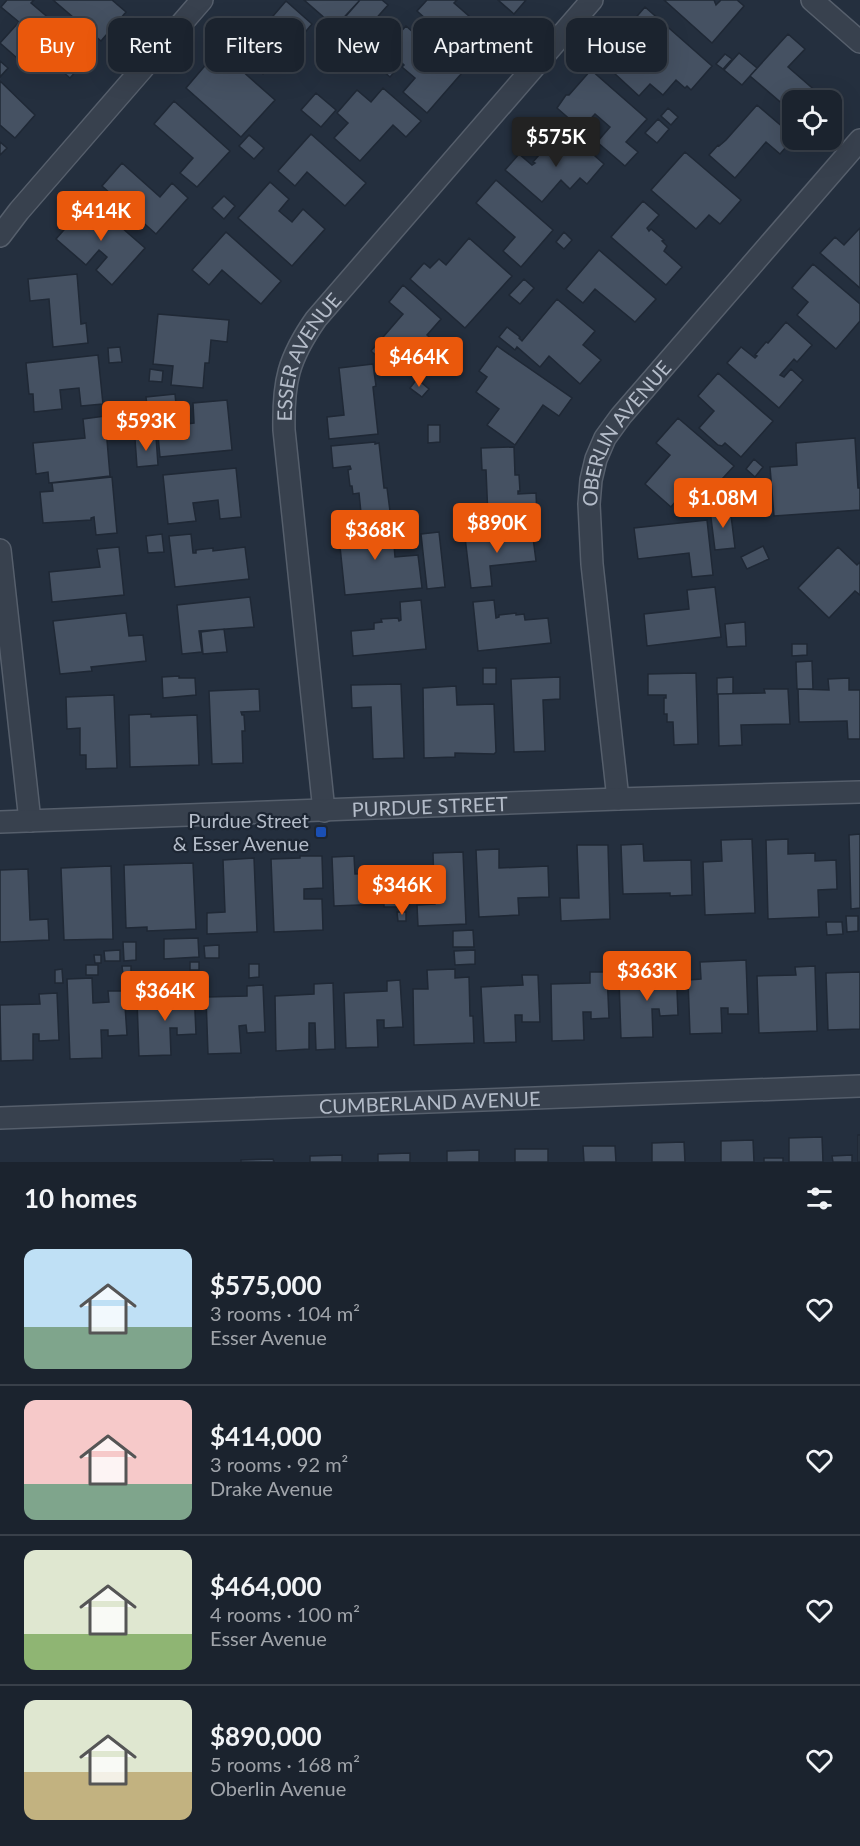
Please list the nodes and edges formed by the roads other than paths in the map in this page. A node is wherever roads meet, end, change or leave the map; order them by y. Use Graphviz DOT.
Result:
graph roads {
  1 [pos="202,0"];
  2 [pos="592,0"];
  3 [pos="812,0"];
  4 [pos="860,42"];
  5 [pos="860,140"];
  6 [pos="0,236"];
  7 [pos="0,550"];
  8 [pos="860,792"];
  9 [pos="618,799"];
  10 [pos="324,811"];
  11 [pos="30,821"];
  12 [pos="0,822"];
  13 [pos="860,1086"];
  14 [pos="0,1118"];
  1 -- 6 [label="street"];
  2 -- 10 [label="street, ESSER AVENUE"];
  3 -- 4 [label="street"];
  5 -- 9 [label="street, OBERLIN AVENUE"];
  7 -- 11 [label="street"];
  8 -- 9 [label="street, PURDUE STREET"];
  9 -- 10 [label="street, PURDUE STREET"];
  10 -- 11 [label="street, PURDUE STREET"];
  11 -- 12 [label="street, PURDUE STREET"];
  13 -- 14 [label="street, CUMBERLAND AVENUE"];
}
